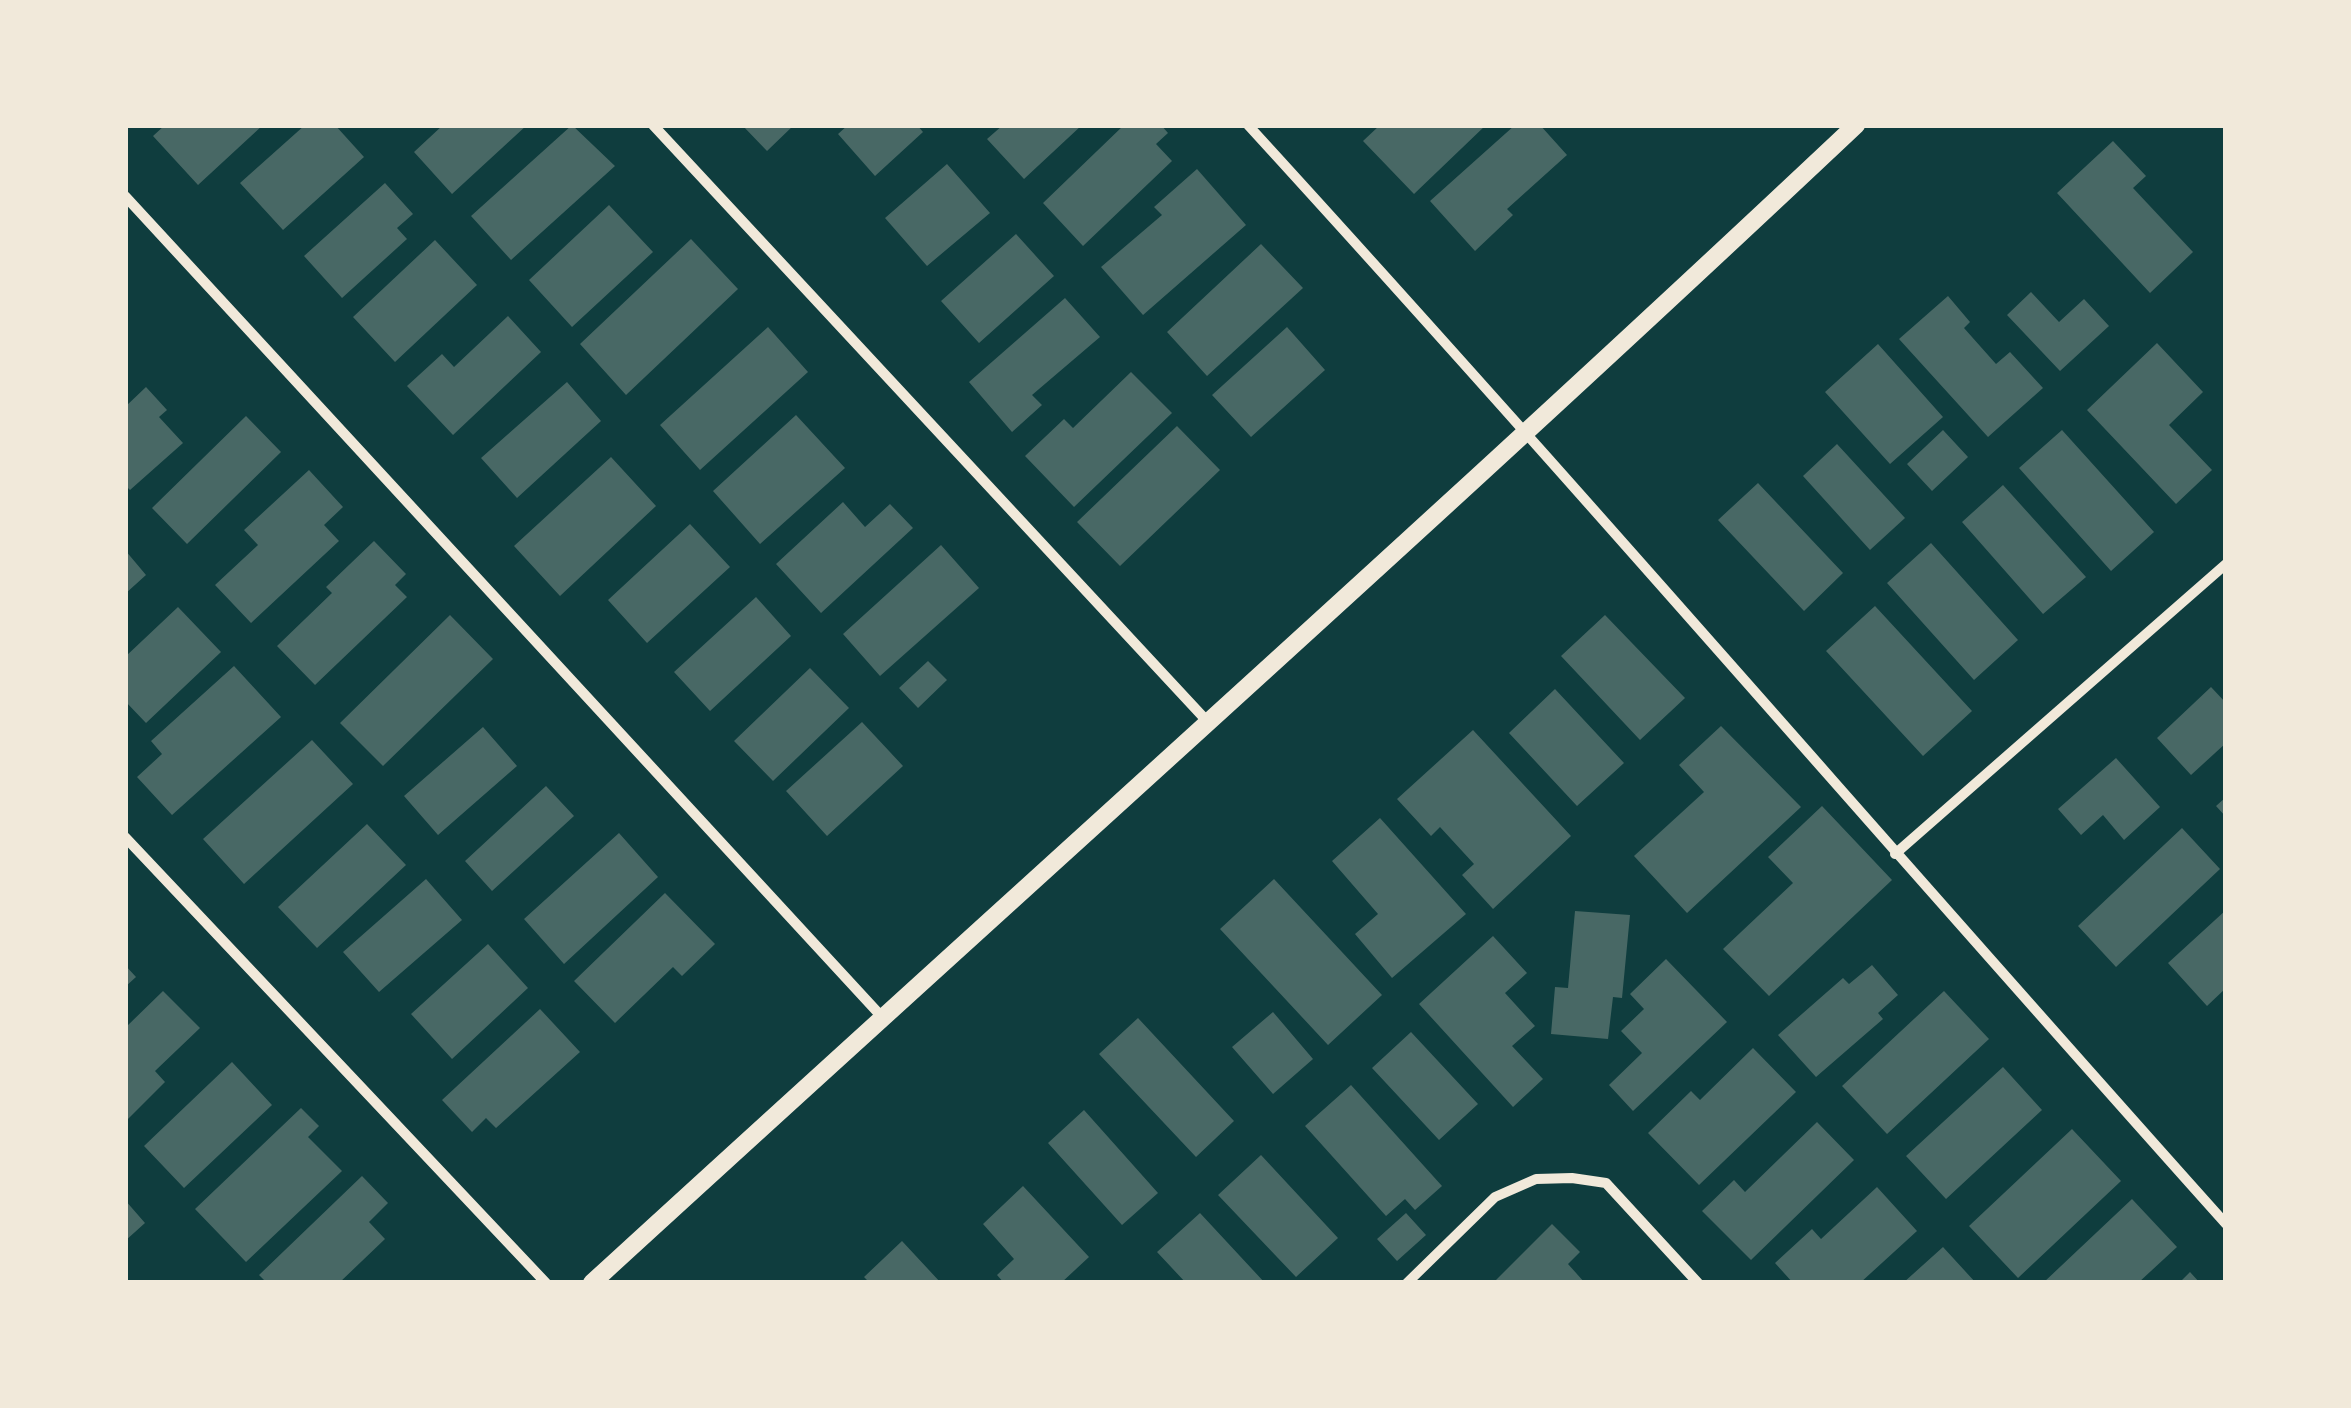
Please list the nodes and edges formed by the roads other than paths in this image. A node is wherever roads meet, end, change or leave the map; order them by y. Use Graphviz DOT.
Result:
graph roads {
  1 [pos="652,125"];
  2 [pos="1248,125"];
  3 [pos="1856,125"];
  4 [pos="125,196"];
  5 [pos="1529,432"];
  6 [pos="2226,564"];
  7 [pos="1206,720"];
  8 [pos="125,838"];
  9 [pos="1895,854"];
  10 [pos="882,1017"];
  11 [pos="2226,1224"];
  12 [pos="546,1283"];
  13 [pos="592,1283"];
  14 [pos="1407,1283"];
  15 [pos="1698,1283"];
  1 -- 7 [label="street"];
  2 -- 5 [label="street"];
  3 -- 5 [label="street"];
  4 -- 10 [label="street"];
  5 -- 7 [label="street"];
  5 -- 9 [label="street"];
  6 -- 9 [label="street"];
  7 -- 10 [label="street"];
  8 -- 12 [label="street"];
  9 -- 11 [label="street"];
  10 -- 13 [label="street"];
  14 -- 15 [label="street"];
}
